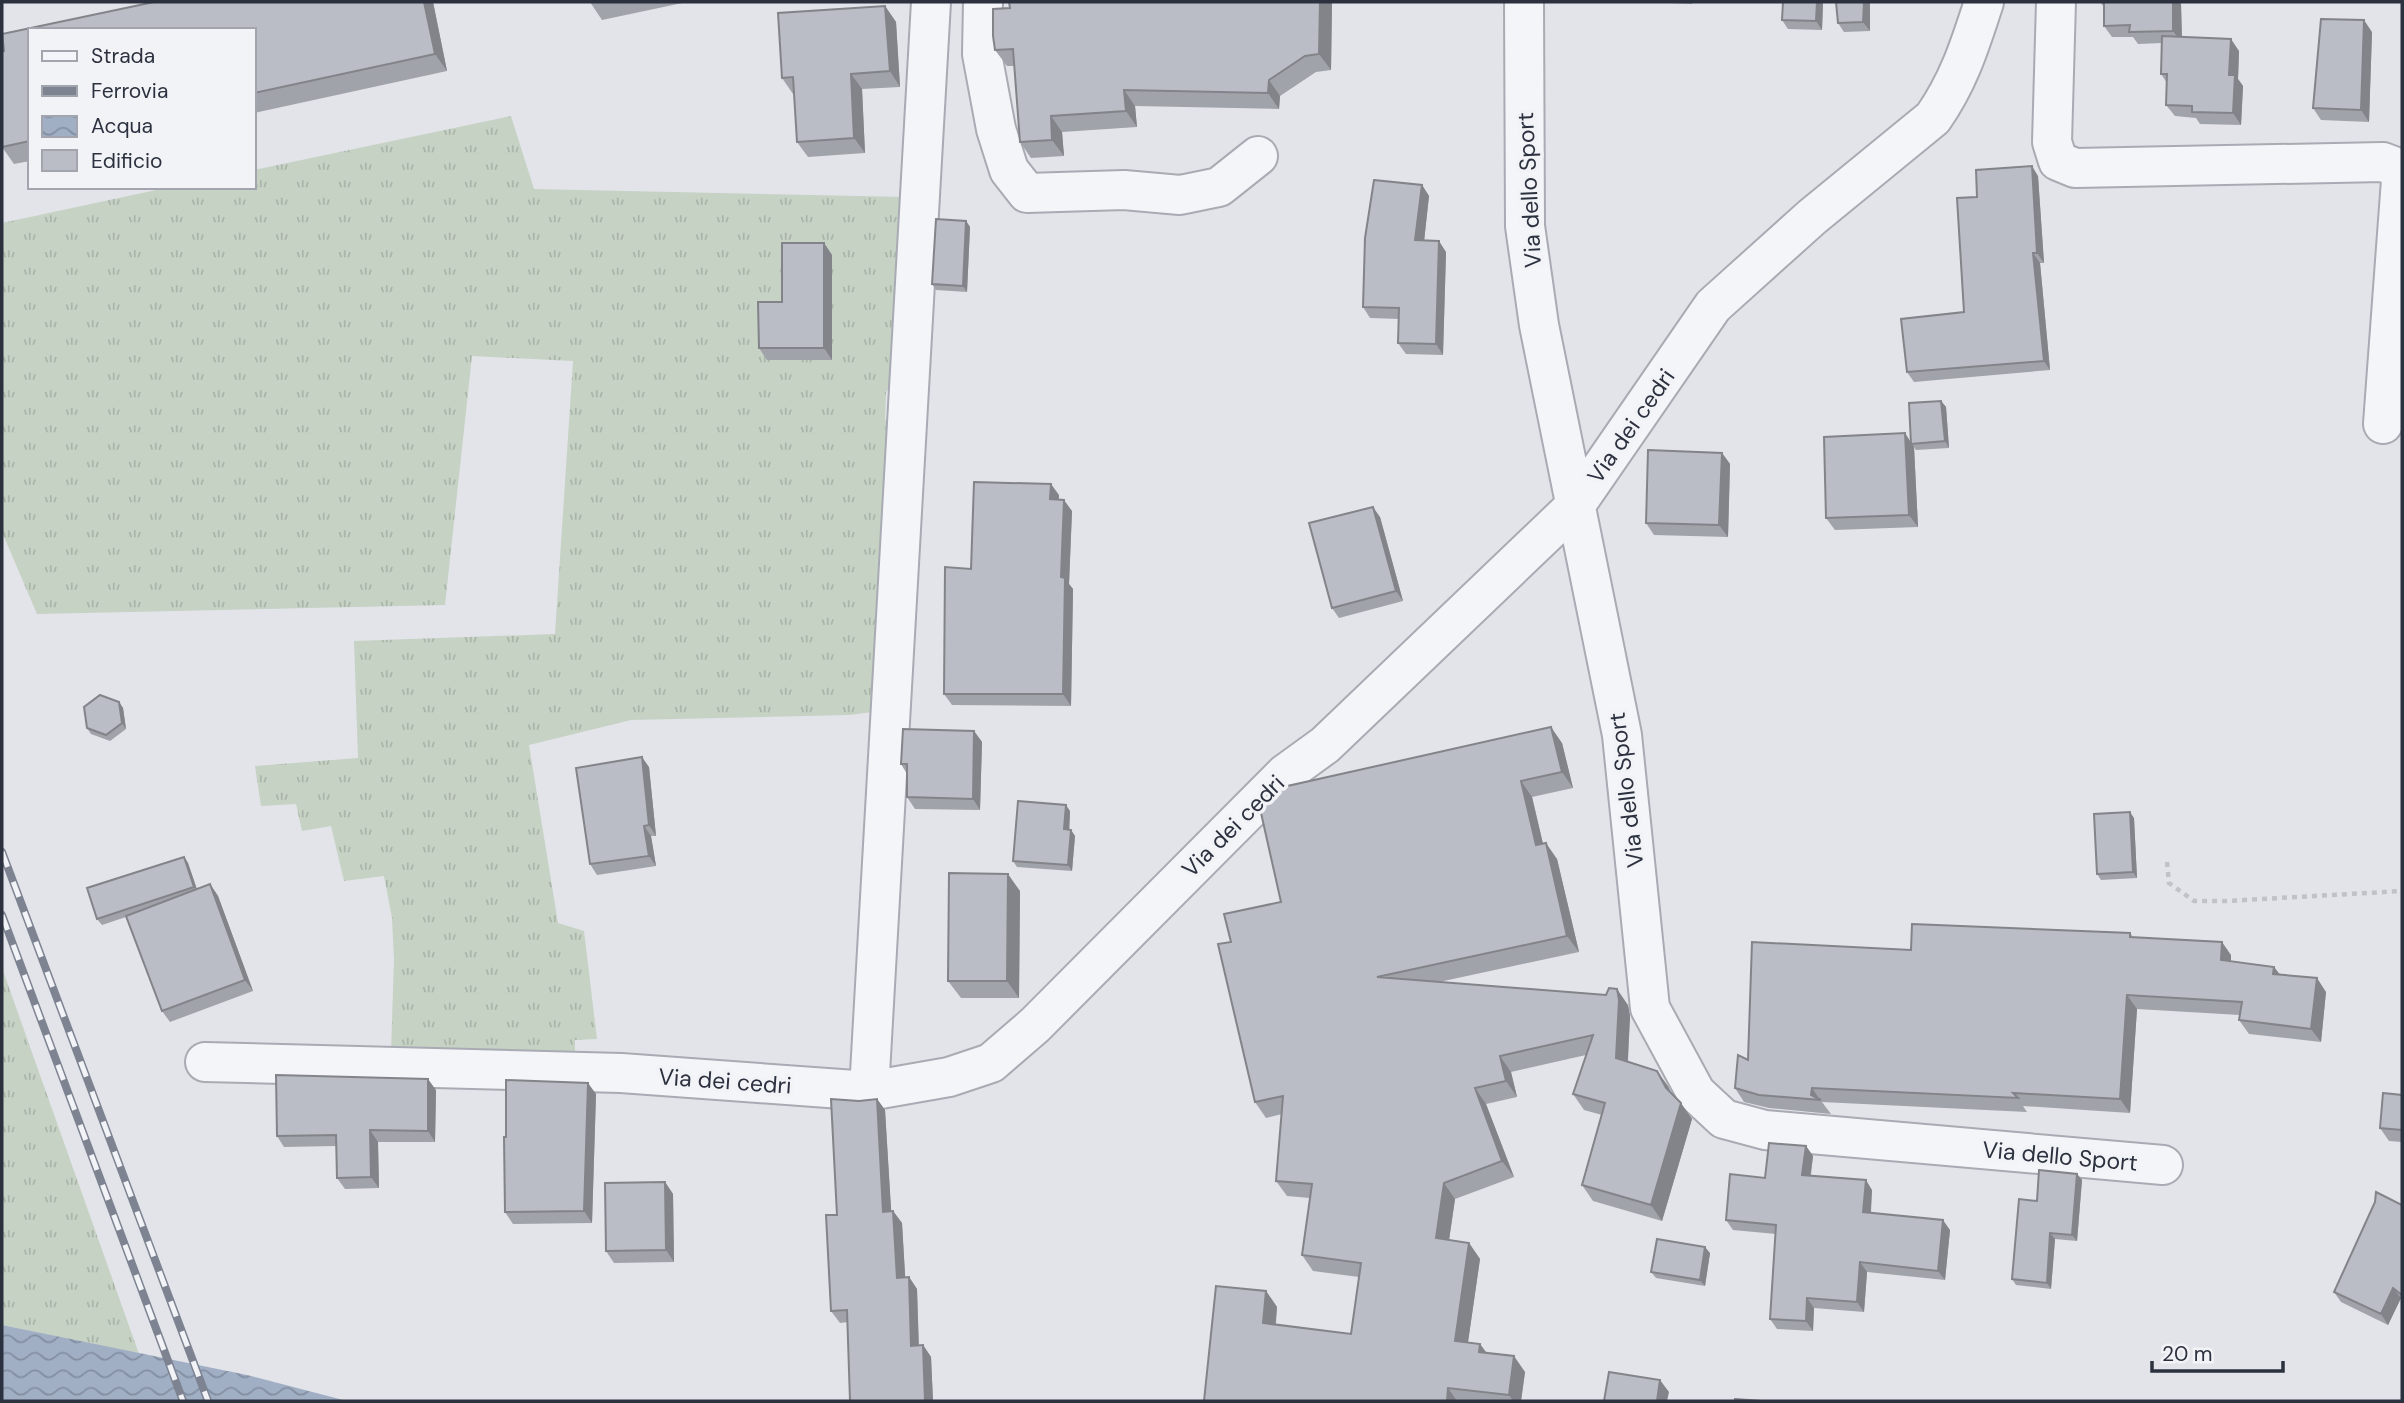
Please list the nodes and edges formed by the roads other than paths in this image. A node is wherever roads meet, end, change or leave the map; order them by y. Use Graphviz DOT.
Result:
graph roads {
  1 [pos="932,2"];
  2 [pos="983,2"];
  3 [pos="1524,2"];
  4 [pos="1984,2"];
  5 [pos="2056,2"];
  6 [pos="1258,156"];
  7 [pos="2384,424"];
  8 [pos="1576,506"];
  9 [pos="205,1062"];
  10 [pos="869,1091"];
  11 [pos="2164,1165"];
  1 -- 10 [label="street"];
  2 -- 6 [label="street"];
  3 -- 8 [label="street, Via dello Sport"];
  4 -- 8 [label="street, Via dei cedri"];
  5 -- 7 [label="street"];
  8 -- 10 [label="street, Via dei cedri"];
  8 -- 11 [label="street, Via dello Sport"];
  9 -- 10 [label="street, Via dei cedri"];
}
